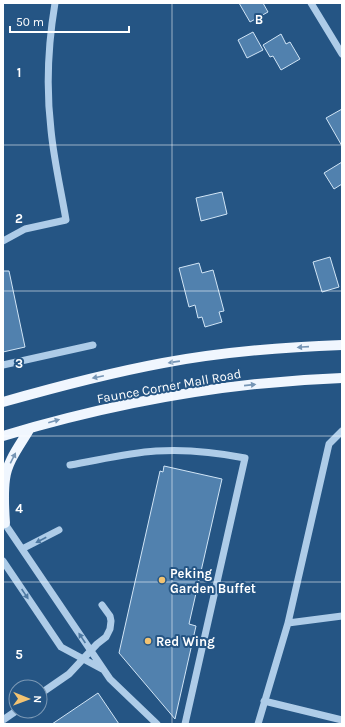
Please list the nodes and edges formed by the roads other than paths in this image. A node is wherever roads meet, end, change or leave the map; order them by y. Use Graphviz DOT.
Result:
graph roads {
  1 [pos="55,3"];
  2 [pos="311,3"];
  3 [pos="342,54"];
  4 [pos="3,241"];
  5 [pos="93,345"];
  6 [pos="342,345"];
  7 [pos="3,366"];
  8 [pos="342,378"];
  9 [pos="3,402"];
  10 [pos="30,428"];
  11 [pos="342,431"];
  12 [pos="3,436"];
  13 [pos="70,465"];
  14 [pos="4,522"];
  15 [pos="59,530"];
  16 [pos="22,549"];
  17 [pos="3,561"];
  18 [pos="102,605"];
  19 [pos="342,616"];
  20 [pos="288,623"];
  21 [pos="90,651"];
  22 [pos="83,659"];
  23 [pos="104,670"];
  24 [pos="48,688"];
  25 [pos="264,701"];
  26 [pos="342,720"];
  27 [pos="157,724"];
  28 [pos="185,724"];
  29 [pos="258,724"];
  1 -- 4 [label="street"];
  2 -- 3 [label="street"];
  5 -- 7 [label="street"];
  6 -- 9 [label="main road, Faunce Corner Mall Road, one-way"];
  10 -- 8 [label="main road, Faunce Corner Mall Road, one-way"];
  10 -- 12 [label="main road, Faunce Corner Mall Road"];
  14 -- 10 [label="main road, one-way"];
  11 -- 20 [label="street"];
  13 -- 28 [label="street"];
  14 -- 16 [label="street"];
  15 -- 16 [label="street, one-way"];
  21 -- 16 [label="street, one-way"];
  17 -- 22 [label="street, one-way"];
  18 -- 21 [label="street"];
  19 -- 20 [label="street"];
  20 -- 25 [label="street"];
  21 -- 22 [label="street"];
  21 -- 23 [label="street"];
  22 -- 23 [label="street"];
  22 -- 24 [label="street"];
  23 -- 27 [label="street"];
  25 -- 26 [label="street"];
  25 -- 29 [label="street"];
}
